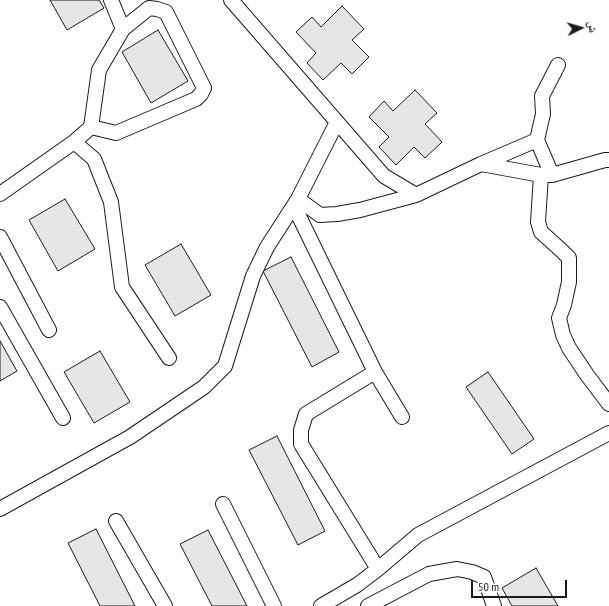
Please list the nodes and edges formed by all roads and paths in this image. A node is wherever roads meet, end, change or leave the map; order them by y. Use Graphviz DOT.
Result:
graph roads {
  1 [pos="112,0"];
  2 [pos="230,0"];
  3 [pos="123,29"];
  4 [pos="558,65"];
  5 [pos="337,122"];
  6 [pos="91,127"];
  7 [pos="537,140"];
  8 [pos="74,142"];
  9 [pos="609,160"];
  10 [pos="481,164"];
  11 [pos="546,175"];
  12 [pos="0,194"];
  13 [pos="416,195"];
  14 [pos="296,203"];
  15 [pos="0,237"];
  16 [pos="0,307"];
  17 [pos="49,330"];
  18 [pos="169,358"];
  19 [pos="375,372"];
  20 [pos="609,404"];
  21 [pos="402,417"];
  22 [pos="63,418"];
  23 [pos="609,434"];
  24 [pos="223,504"];
  25 [pos="0,509"];
  26 [pos="116,521"];
  27 [pos="378,569"];
  28 [pos="165,606"];
  29 [pos="274,606"];
  30 [pos="322,606"];
  31 [pos="368,606"];
  32 [pos="494,606"];
  1 -- 3 [label="street"];
  2 -- 5 [label="street"];
  3 -- 6 [label="street"];
  3 -- 6 [label="street"];
  4 -- 7 [label="street"];
  5 -- 13 [label="street"];
  5 -- 14 [label="street"];
  6 -- 8 [label="street"];
  7 -- 10 [label="street"];
  7 -- 11 [label="street"];
  8 -- 12 [label="street"];
  8 -- 18 [label="street"];
  9 -- 11 [label="street"];
  10 -- 11 [label="street"];
  10 -- 13 [label="street"];
  11 -- 20 [label="street"];
  13 -- 14 [label="street"];
  14 -- 19 [label="street"];
  14 -- 25 [label="street"];
  15 -- 17 [label="street"];
  16 -- 22 [label="street"];
  19 -- 21 [label="street"];
  19 -- 27 [label="street"];
  23 -- 27 [label="street"];
  24 -- 29 [label="street"];
  26 -- 28 [label="street"];
  27 -- 30 [label="street"];
  31 -- 32 [label="street"];
}
